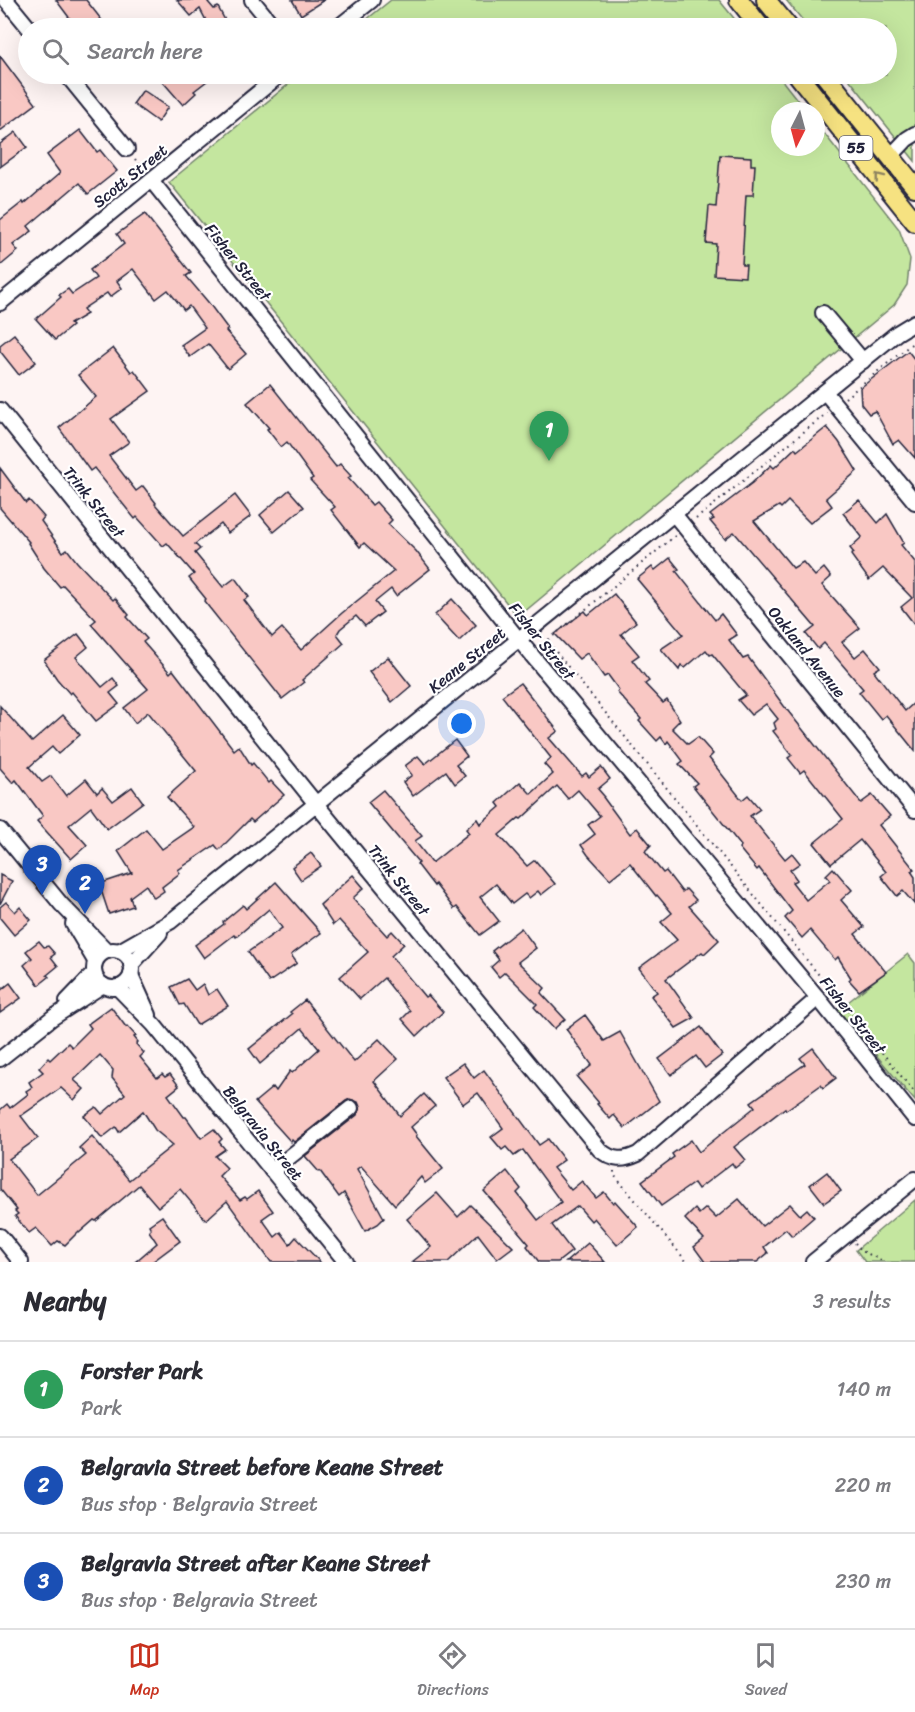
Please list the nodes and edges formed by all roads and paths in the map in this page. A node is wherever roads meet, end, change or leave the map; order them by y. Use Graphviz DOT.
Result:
graph roads {
  1 [pos="6,0"];
  2 [pos="252,0"];
  3 [pos="372,0"];
  4 [pos="739,0"];
  5 [pos="766,0"];
  6 [pos="21,18"];
  7 [pos="267,18"];
  8 [pos="350,18"];
  9 [pos="753,18"];
  10 [pos="781,18"];
  11 [pos="74,84"];
  12 [pos="269,84"];
  13 [pos="805,84"];
  14 [pos="832,84"];
  15 [pos="915,134"];
  16 [pos="128,149"];
  17 [pos="890,157"];
  18 [pos="151,180"];
  19 [pos="915,187"];
  20 [pos="915,222"];
  21 [pos="0,303"];
  22 [pos="915,310"];
  23 [pos="823,313"];
  24 [pos="915,322"];
  25 [pos="897,333"];
  26 [pos="915,341"];
  27 [pos="863,361"];
  28 [pos="825,392"];
  29 [pos="836,406"];
  30 [pos="0,410"];
  31 [pos="915,502"];
  32 [pos="674,514"];
  33 [pos="685,528"];
  34 [pos="519,640"];
  35 [pos="316,804"];
  36 [pos="915,810"];
  37 [pos="0,830"];
  38 [pos="61,904"];
  39 [pos="170,922"];
  40 [pos="113,951"];
  41 [pos="95,967"];
  42 [pos="131,970"];
  43 [pos="110,986"];
  44 [pos="818,998"];
  45 [pos="52,1018"];
  46 [pos="154,1025"];
  47 [pos="0,1059"];
  48 [pos="915,1093"];
  49 [pos="351,1108"];
  50 [pos="915,1118"];
  51 [pos="617,1160"];
  52 [pos="272,1171"];
  53 [pos="915,1179"];
  54 [pos="848,1234"];
  55 [pos="0,1236"];
  56 [pos="21,1262"];
  57 [pos="346,1262"];
  58 [pos="687,1262"];
  59 [pos="813,1262"];
  60 [pos="885,1262"];
  1 -- 6 [label="street"];
  2 -- 7 [label="street"];
  3 -- 8 [label="street"];
  4 -- 9 [label="main road"];
  5 -- 10 [label="main road"];
  11 -- 16 [label="street"];
  12 -- 18 [label="street, Scott Street"];
  20 -- 13 [label="main road, 55, one-way"];
  14 -- 17 [label="main road, 55"];
  15 -- 17 [label="street"];
  16 -- 18 [label="path"];
  17 -- 19 [label="main road, 55"];
  18 -- 21 [label="street, Scott Street"];
  18 -- 34 [label="street, Fisher Street"];
  22 -- 25 [label="street, Keane Street"];
  23 -- 27 [label="street"];
  24 -- 25 [label="street, Keane Street"];
  25 -- 27 [label="street, Keane Street"];
  26 -- 29 [label="path"];
  27 -- 28 [label="street, Keane Street"];
  28 -- 29 [label="street"];
  28 -- 32 [label="street, Keane Street"];
  29 -- 31 [label="street"];
  29 -- 33 [label="path"];
  30 -- 35 [label="street, Trink Street"];
  32 -- 33 [label="street, Oakland Avenue"];
  32 -- 34 [label="street, Keane Street"];
  33 -- 36 [label="street, Oakland Avenue"];
  33 -- 48 [label="path"];
  34 -- 35 [label="street, Keane Street"];
  34 -- 44 [label="street, Fisher Street"];
  35 -- 39 [label="street, Keane Street"];
  35 -- 51 [label="street, Trink Street"];
  37 -- 38 [label="street"];
  38 -- 40 [label="street"];
  38 -- 41 [label="street"];
  39 -- 40 [label="street, Keane Street"];
  39 -- 42 [label="street, Keane Street"];
  40 -- 41 [label="street"];
  40 -- 42 [label="street"];
  41 -- 43 [label="street"];
  41 -- 45 [label="street"];
  42 -- 43 [label="street"];
  42 -- 46 [label="street, Belgravia Street"];
  43 -- 45 [label="street"];
  43 -- 46 [label="street, Belgravia Street"];
  44 -- 50 [label="street, Fisher Street"];
  44 -- 51 [label="street"];
  45 -- 47 [label="street"];
  46 -- 52 [label="street, Belgravia Street"];
  49 -- 52 [label="street"];
  51 -- 58 [label="path"];
  52 -- 57 [label="street, Belgravia Street"];
  53 -- 54 [label="street"];
  54 -- 59 [label="street"];
  54 -- 60 [label="path"];
  55 -- 56 [label="street"];
}
